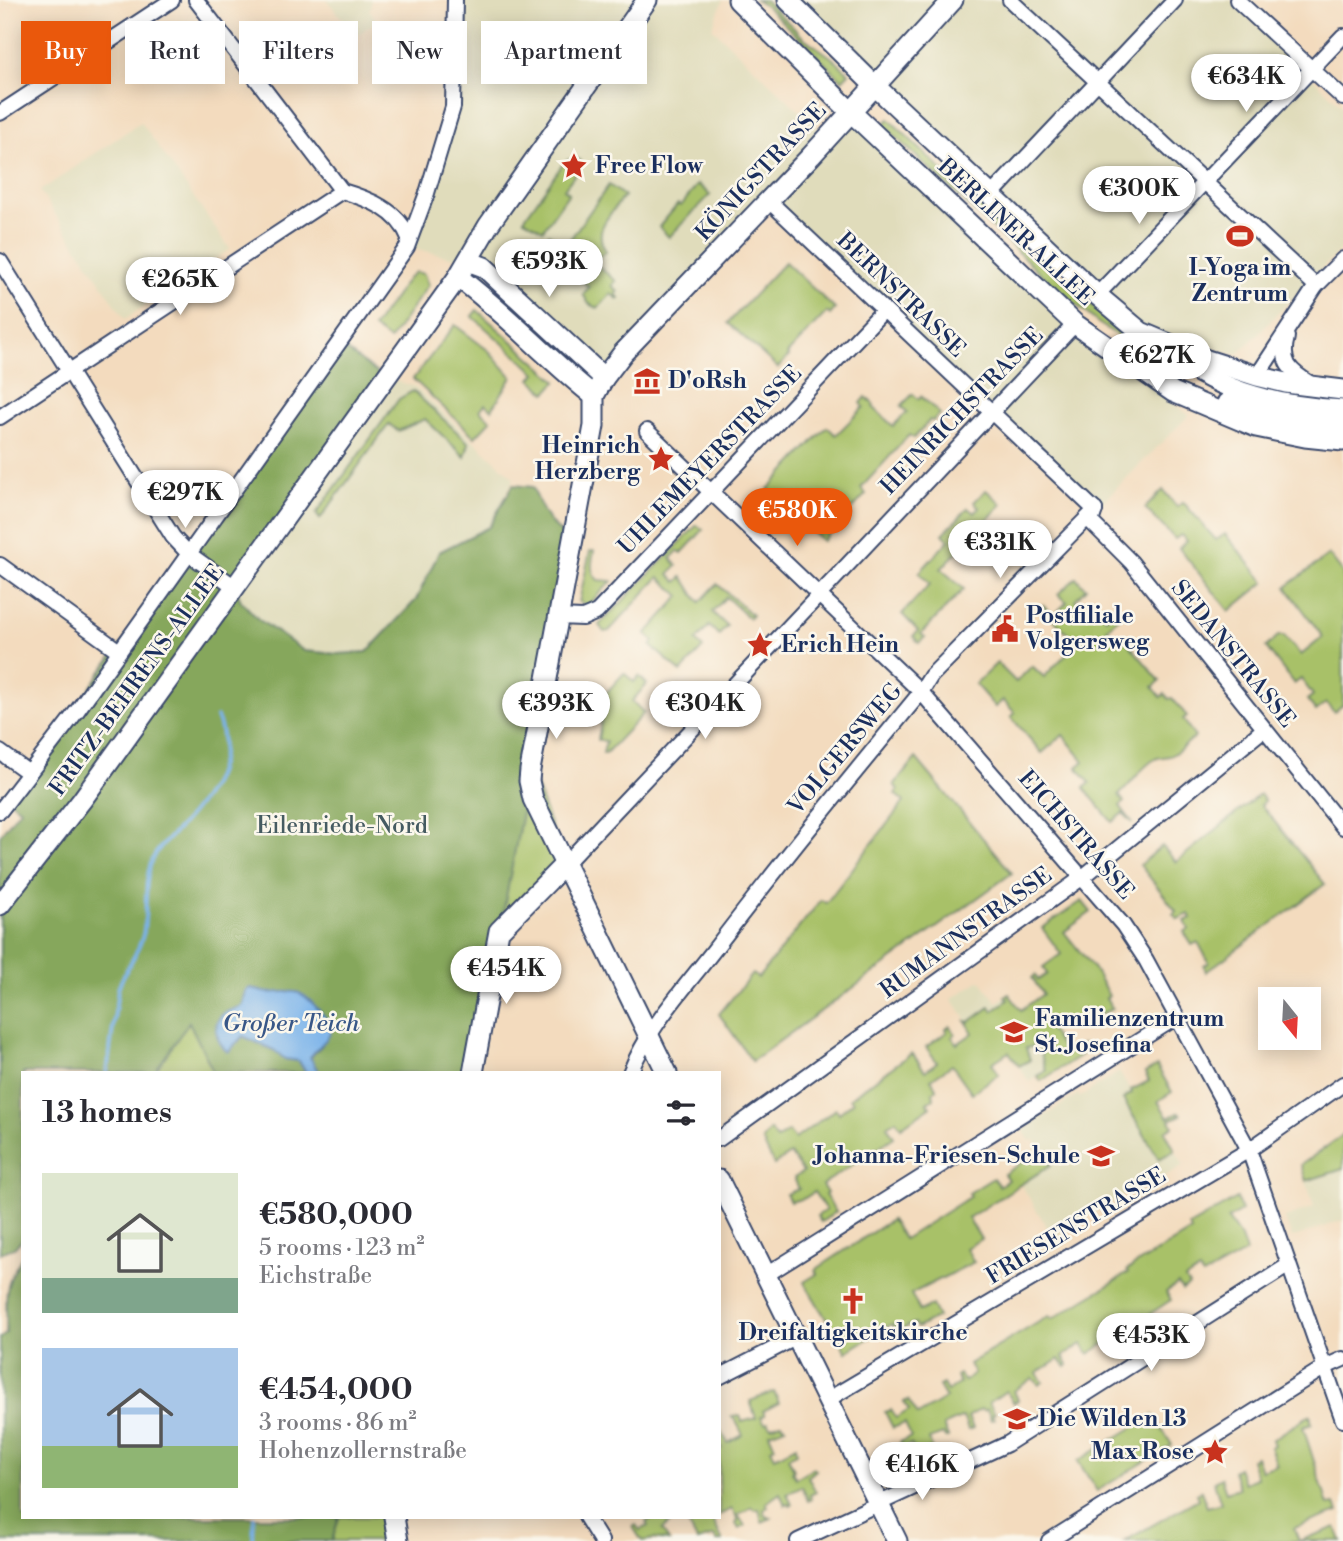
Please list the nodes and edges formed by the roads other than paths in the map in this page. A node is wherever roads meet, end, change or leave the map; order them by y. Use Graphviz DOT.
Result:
graph roads {
  1 [pos="172,0"];
  2 [pos="196,0"];
  3 [pos="455,0"];
  4 [pos="647,0"];
  5 [pos="738,0"];
  6 [pos="788,0"];
  7 [pos="953,0"];
  8 [pos="1010,0"];
  9 [pos="1175,0"];
  10 [pos="1237,0"];
  11 [pos="1343,36"];
  12 [pos="1312,69"];
  13 [pos="1097,83"];
  14 [pos="874,85"];
  15 [pos="1343,99"];
  16 [pos="851,112"];
  17 [pos="0,113"];
  18 [pos="1204,182"];
  19 [pos="342,191"];
  20 [pos="990,194"];
  21 [pos="768,200"];
  22 [pos="408,243"];
  23 [pos="1343,259"];
  24 [pos="0,261"];
  25 [pos="463,269"];
  26 [pos="1316,286"];
  27 [pos="1097,295"];
  28 [pos="884,310"];
  29 [pos="1075,324"];
  30 [pos="1290,325"];
  31 [pos="1141,332"];
  32 [pos="1116,351"];
  33 [pos="68,371"];
  34 [pos="1257,376"];
  35 [pos="604,378"];
  36 [pos="1315,387"];
  37 [pos="1343,390"];
  38 [pos="1218,392"];
  39 [pos="594,396"];
  40 [pos="1343,410"];
  41 [pos="992,413"];
  42 [pos="0,417"];
  43 [pos="1343,425"];
  44 [pos="647,431"];
  45 [pos="1343,441"];
  46 [pos="712,491"];
  47 [pos="1095,510"];
  48 [pos="189,554"];
  49 [pos="0,565"];
  50 [pos="235,587"];
  51 [pos="820,593"];
  52 [pos="558,617"];
  53 [pos="120,651"];
  54 [pos="921,692"];
  55 [pos="1264,729"];
  56 [pos="0,752"];
  57 [pos="29,773"];
  58 [pos="0,811"];
  59 [pos="1343,827"];
  60 [pos="565,864"];
  61 [pos="1083,877"];
  62 [pos="0,905"];
  63 [pos="1177,1017"];
  64 [pos="650,1036"];
  65 [pos="473,1071"];
  66 [pos="631,1071"];
  67 [pos="666,1071"];
  68 [pos="1343,1084"];
  69 [pos="721,1138"];
  70 [pos="1249,1150"];
  71 [pos="721,1184"];
  72 [pos="1289,1265"];
  73 [pos="766,1275"];
  74 [pos="797,1337"];
  75 [pos="1343,1359"];
  76 [pos="1325,1367"];
  77 [pos="721,1376"];
  78 [pos="827,1400"];
  79 [pos="1343,1420"];
  80 [pos="878,1502"];
  81 [pos="394,1519"];
  82 [pos="587,1519"];
  83 [pos="398,1541"];
  84 [pos="601,1541"];
  85 [pos="798,1541"];
  86 [pos="897,1541"];
  87 [pos="1049,1541"];
  1 -- 17 [label="street"];
  2 -- 19 [label="street"];
  3 -- 22 [label="street"];
  4 -- 25 [label="street, FRITZ-BEHRENS-ALLEE"];
  5 -- 16 [label="street, BERLINER ALLEE"];
  6 -- 14 [label="street, BERLINER ALLEE"];
  7 -- 14 [label="street, KÖNIGSTRASSE"];
  8 -- 13 [label="street"];
  9 -- 13 [label="street"];
  10 -- 12 [label="street"];
  11 -- 12 [label="street"];
  12 -- 15 [label="street"];
  12 -- 18 [label="street"];
  13 -- 18 [label="street"];
  13 -- 20 [label="street"];
  14 -- 16 [label="street, KÖNIGSTRASSE"];
  14 -- 20 [label="street, BERLINER ALLEE"];
  16 -- 21 [label="street, KÖNIGSTRASSE"];
  16 -- 29 [label="street, BERLINER ALLEE"];
  18 -- 26 [label="street"];
  18 -- 27 [label="street"];
  19 -- 22 [label="street"];
  19 -- 33 [label="street"];
  20 -- 27 [label="street, BERLINER ALLEE"];
  21 -- 28 [label="street, BERNSTRASSE"];
  21 -- 35 [label="street, KÖNIGSTRASSE"];
  22 -- 48 [label="street"];
  23 -- 26 [label="street"];
  24 -- 33 [label="street"];
  25 -- 35 [label="street"];
  25 -- 39 [label="street"];
  25 -- 50 [label="street, FRITZ-BEHRENS-ALLEE"];
  26 -- 30 [label="street"];
  27 -- 31 [label="street, BERLINER ALLEE"];
  28 -- 41 [label="street, BERNSTRASSE"];
  28 -- 46 [label="street, UHLEMEYERSTRASSE"];
  29 -- 32 [label="street, BERLINER ALLEE"];
  29 -- 41 [label="street, HEINRICHSTRASSE"];
  30 -- 34 [label="street"];
  30 -- 36 [label="street"];
  31 -- 34 [label="street, BERLINER ALLEE"];
  31 -- 38 [label="street"];
  32 -- 38 [label="street"];
  32 -- 45 [label="street, BERLINER ALLEE"];
  33 -- 42 [label="street"];
  33 -- 48 [label="street"];
  34 -- 36 [label="street, BERLINER ALLEE"];
  35 -- 39 [label="street, KÖNIGSTRASSE"];
  36 -- 37 [label="street, BERLINER ALLEE"];
  38 -- 40 [label="street"];
  38 -- 43 [label="street"];
  39 -- 52 [label="street"];
  41 -- 47 [label="street, BERNSTRASSE"];
  41 -- 51 [label="street, HEINRICHSTRASSE"];
  44 -- 46 [label="street, EICHSTRASSE"];
  46 -- 51 [label="street, EICHSTRASSE"];
  46 -- 52 [label="street, UHLEMEYERSTRASSE"];
  47 -- 54 [label="street, VOLGERSWEG"];
  47 -- 55 [label="street, SEDANSTRASSE"];
  48 -- 50 [label="street"];
  48 -- 53 [label="street"];
  49 -- 53 [label="street"];
  50 -- 62 [label="street, FRITZ-BEHRENS-ALLEE"];
  51 -- 54 [label="street, EICHSTRASSE"];
  51 -- 60 [label="street, HEINRICHSTRASSE"];
  52 -- 60 [label="street"];
  53 -- 57 [label="street"];
  54 -- 61 [label="street, EICHSTRASSE"];
  54 -- 64 [label="street, VOLGERSWEG"];
  55 -- 59 [label="street, SEDANSTRASSE"];
  55 -- 61 [label="street, RUMANNSTRASSE"];
  56 -- 57 [label="street"];
  57 -- 58 [label="street"];
  60 -- 64 [label="street"];
  60 -- 65 [label="street"];
  61 -- 63 [label="street, EICHSTRASSE"];
  61 -- 69 [label="street, RUMANNSTRASSE"];
  63 -- 70 [label="street, EICHSTRASSE"];
  63 -- 73 [label="street"];
  64 -- 66 [label="street, VOLGERSWEG"];
  64 -- 67 [label="street"];
  68 -- 70 [label="street, FRIESENSTRASSE"];
  70 -- 72 [label="street, EICHSTRASSE"];
  70 -- 78 [label="street, FRIESENSTRASSE"];
  71 -- 73 [label="street"];
  72 -- 76 [label="street, EICHSTRASSE"];
  72 -- 80 [label="street"];
  73 -- 74 [label="street"];
  74 -- 77 [label="street"];
  74 -- 78 [label="street"];
  75 -- 76 [label="street"];
  76 -- 79 [label="street, EICHSTRASSE"];
  76 -- 87 [label="street"];
  78 -- 80 [label="street"];
  80 -- 85 [label="street"];
  80 -- 86 [label="street"];
  81 -- 83 [label="street"];
  82 -- 84 [label="street"];
}
